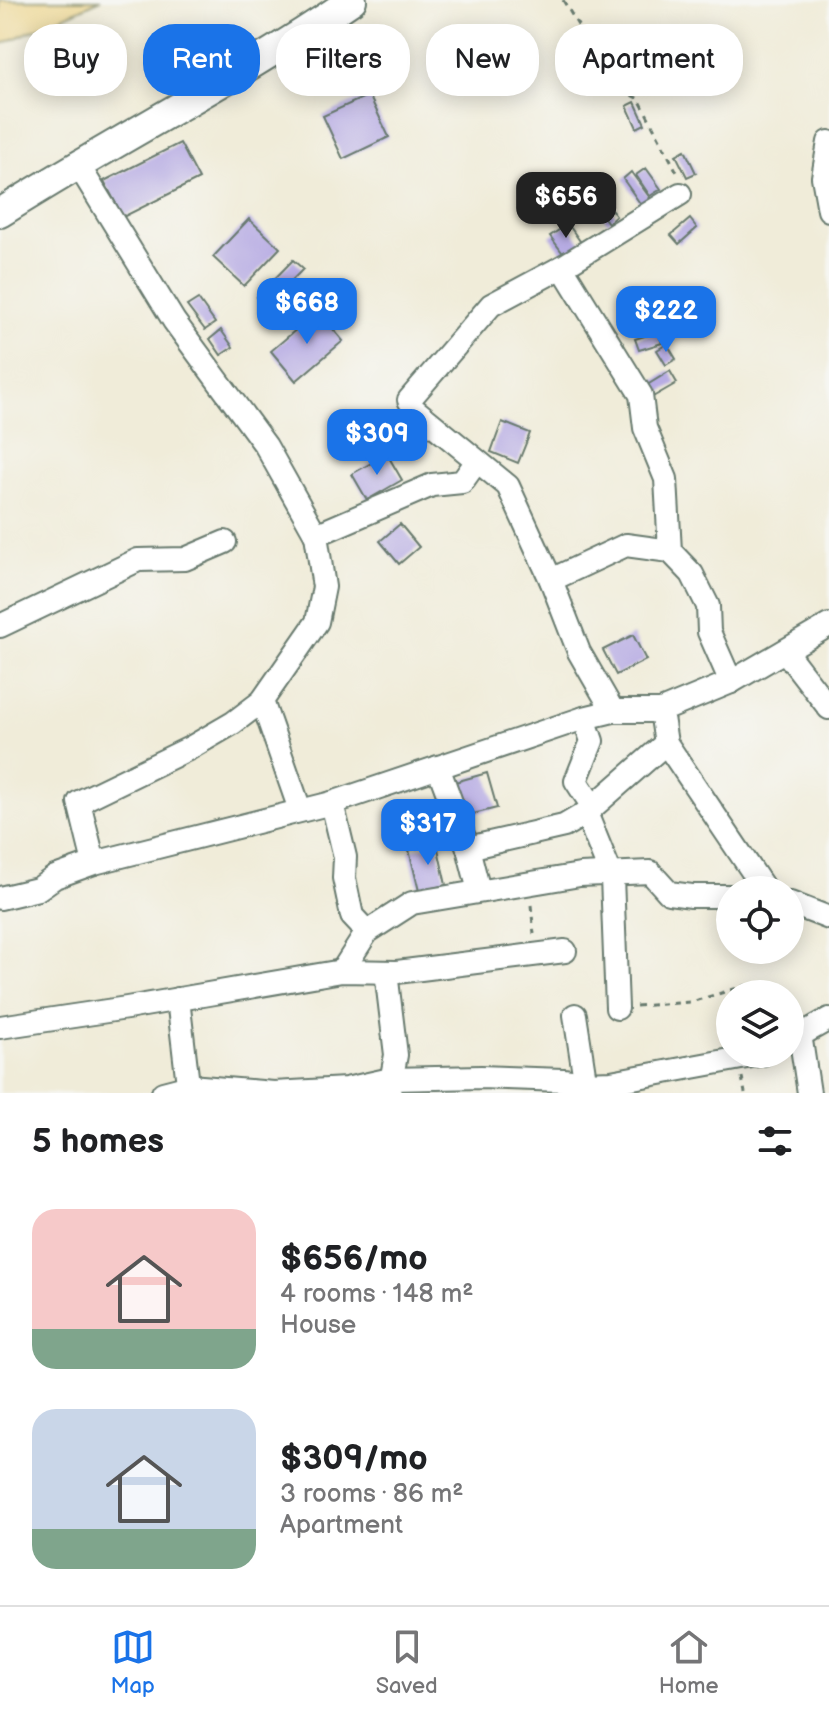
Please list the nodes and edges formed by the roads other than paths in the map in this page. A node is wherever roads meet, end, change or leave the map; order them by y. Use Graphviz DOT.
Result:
graph roads {
  1 [pos="352,0"];
  2 [pos="829,142"];
  3 [pos="77,163"];
  4 [pos="680,194"];
  5 [pos="829,210"];
  6 [pos="0,213"];
  7 [pos="562,267"];
  8 [pos="477,461"];
  9 [pos="316,535"];
  10 [pos="225,542"];
  11 [pos="670,551"];
  12 [pos="551,580"];
  13 [pos="829,625"];
  14 [pos="0,626"];
  15 [pos="785,651"];
  16 [pos="731,682"];
  17 [pos="262,701"];
  18 [pos="829,708"];
  19 [pos="613,711"];
  20 [pos="661,711"];
  21 [pos="584,718"];
  22 [pos="666,743"];
  23 [pos="438,767"];
  24 [pos="332,803"];
  25 [pos="300,810"];
  26 [pos="589,810"];
  27 [pos="468,848"];
  28 [pos="94,863"];
  29 [pos="611,875"];
  30 [pos="756,876"];
  31 [pos="479,891"];
  32 [pos="716,895"];
  33 [pos="0,898"];
  34 [pos="804,908"];
  35 [pos="829,918"];
  36 [pos="367,932"];
  37 [pos="565,951"];
  38 [pos="342,971"];
  39 [pos="386,972"];
  40 [pos="178,999"];
  41 [pos="617,1008"];
  42 [pos="575,1015"];
  43 [pos="829,1019"];
  44 [pos="0,1027"];
  45 [pos="804,1032"];
  46 [pos="716,1063"];
  47 [pos="803,1068"];
  48 [pos="390,1086"];
  49 [pos="586,1088"];
  50 [pos="190,1090"];
  51 [pos="163,1093"];
  52 [pos="809,1093"];
  1 -- 3 [label="street"];
  2 -- 5 [label="street"];
  3 -- 6 [label="street"];
  3 -- 9 [label="street"];
  4 -- 7 [label="street"];
  7 -- 8 [label="street"];
  7 -- 11 [label="street"];
  8 -- 9 [label="street"];
  8 -- 12 [label="street"];
  9 -- 17 [label="street"];
  10 -- 14 [label="street"];
  11 -- 12 [label="street"];
  11 -- 16 [label="street"];
  12 -- 19 [label="street"];
  13 -- 15 [label="street"];
  15 -- 16 [label="street"];
  15 -- 18 [label="street"];
  16 -- 20 [label="street"];
  17 -- 25 [label="street"];
  17 -- 28 [label="street"];
  19 -- 20 [label="street"];
  19 -- 21 [label="street"];
  20 -- 22 [label="street"];
  21 -- 23 [label="street"];
  21 -- 26 [label="street"];
  22 -- 26 [label="street"];
  22 -- 30 [label="street"];
  23 -- 24 [label="street"];
  23 -- 27 [label="street"];
  24 -- 25 [label="street"];
  24 -- 36 [label="street"];
  25 -- 28 [label="street"];
  26 -- 27 [label="street"];
  26 -- 29 [label="street"];
  27 -- 31 [label="street"];
  28 -- 33 [label="street"];
  29 -- 31 [label="street"];
  29 -- 32 [label="street"];
  29 -- 41 [label="street"];
  31 -- 36 [label="street"];
  34 -- 35 [label="street"];
  36 -- 38 [label="street"];
  37 -- 39 [label="street"];
  38 -- 39 [label="street"];
  38 -- 40 [label="street"];
  39 -- 48 [label="street"];
  40 -- 44 [label="street"];
  40 -- 50 [label="street"];
  42 -- 49 [label="street"];
  43 -- 45 [label="street"];
  46 -- 49 [label="street"];
  47 -- 52 [label="street"];
  48 -- 49 [label="street"];
  48 -- 50 [label="street"];
  50 -- 51 [label="street"];
}
